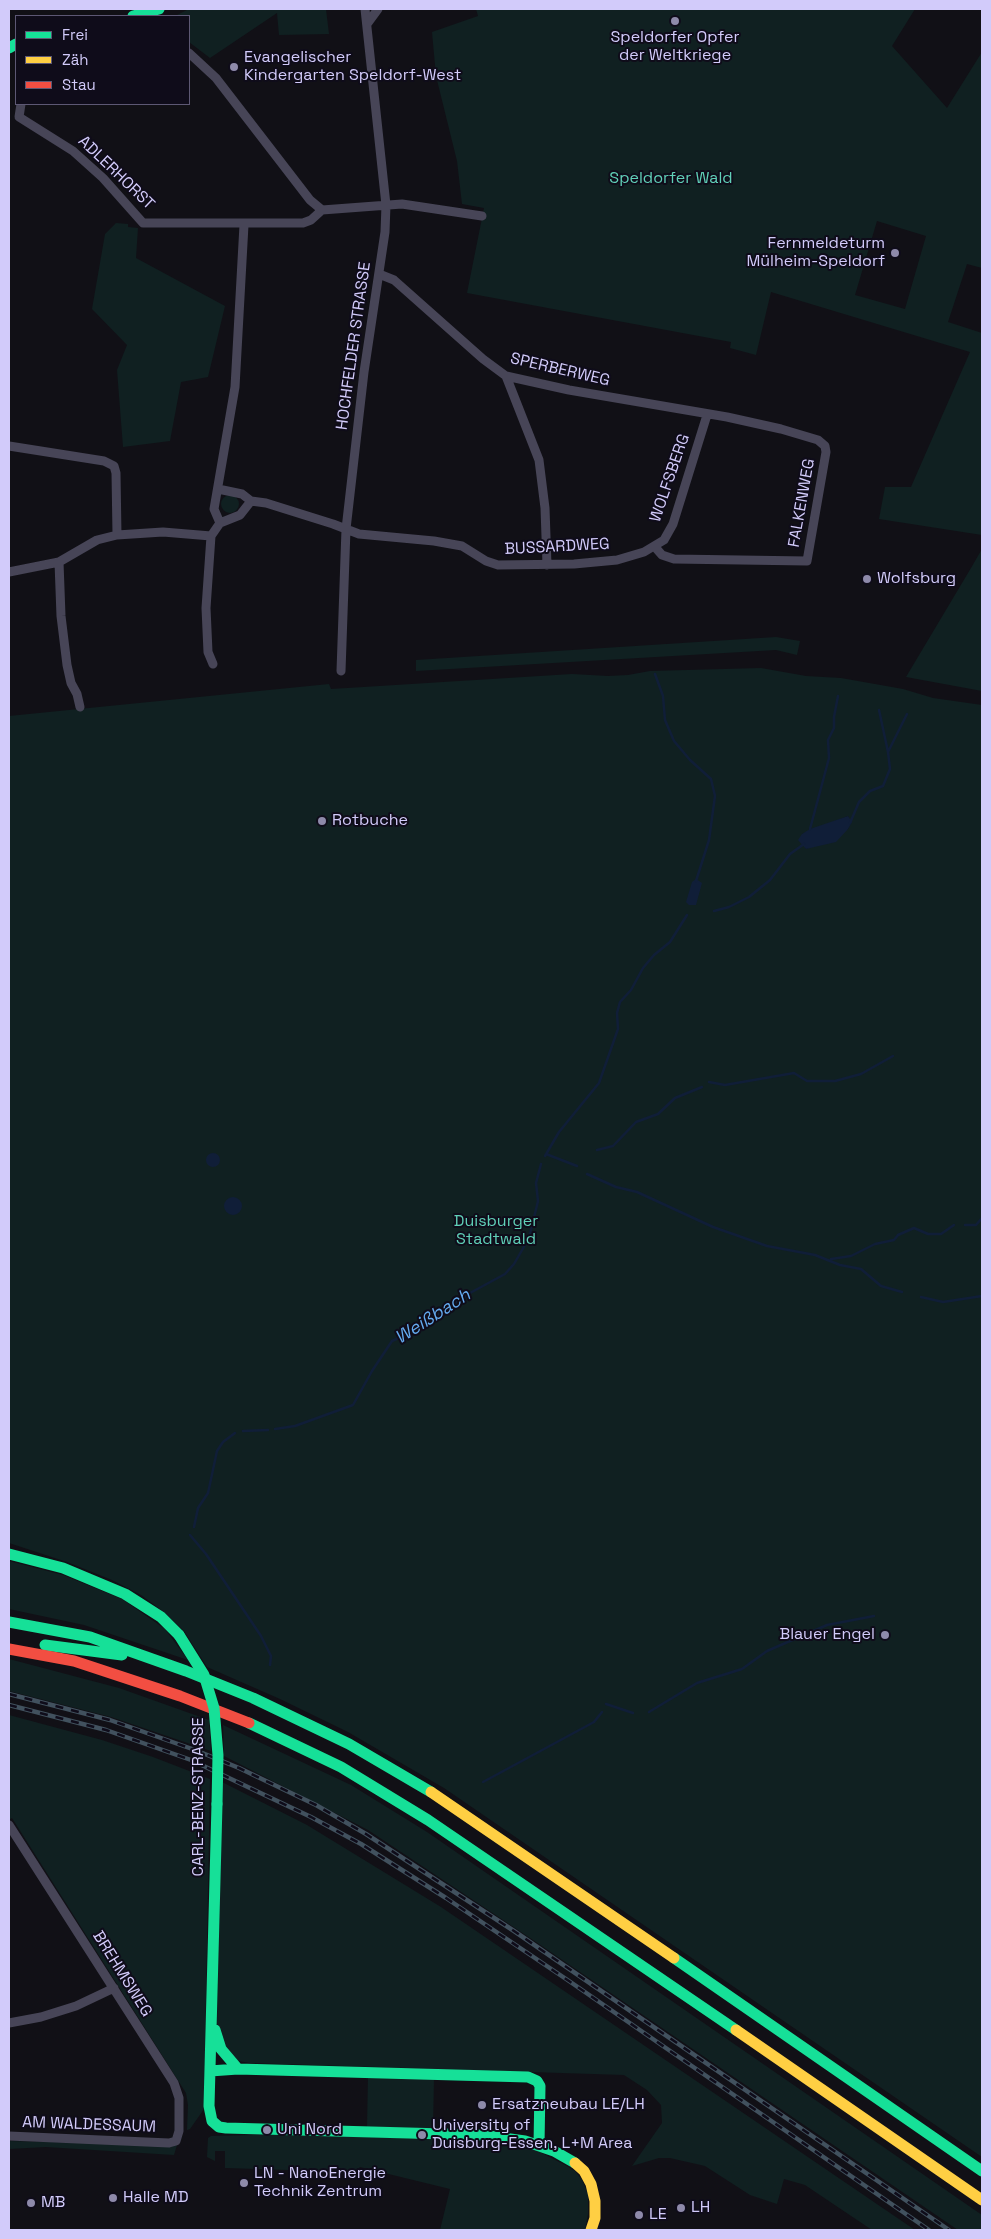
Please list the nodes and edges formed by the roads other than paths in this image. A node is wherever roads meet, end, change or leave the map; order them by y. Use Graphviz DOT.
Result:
graph roads {
  1 [pos="364,9"];
  2 [pos="378,9"];
  3 [pos="152,11"];
  4 [pos="137,15"];
  5 [pos="367,24"];
  6 [pos="190,54"];
  7 [pos="22,105"];
  8 [pos="386,205"];
  9 [pos="322,210"];
  10 [pos="482,216"];
  11 [pos="244,225"];
  12 [pos="379,274"];
  13 [pos="506,376"];
  14 [pos="707,415"];
  15 [pos="9,446"];
  16 [pos="218,489"];
  17 [pos="251,501"];
  18 [pos="220,524"];
  19 [pos="346,529"];
  20 [pos="117,535"];
  21 [pos="211,536"];
  22 [pos="655,547"];
  23 [pos="59,562"];
  24 [pos="547,564"];
  25 [pos="9,572"];
  26 [pos="214,664"];
  27 [pos="341,671"];
  28 [pos="80,707"];
  29 [pos="9,1549"];
  30 [pos="14,1555"];
  31 [pos="9,1622"];
  32 [pos="9,1640"];
  33 [pos="9,1649"];
  34 [pos="149,1658"];
  35 [pos="9,1825"];
  36 [pos="114,1988"];
  37 [pos="213,2010"];
  38 [pos="9,2023"];
  39 [pos="238,2068"];
  40 [pos="210,2071"];
  41 [pos="9,2136"];
  42 [pos="169,2143"];
  43 [pos="539,2145"];
  44 [pos="982,2172"];
  45 [pos="982,2200"];
  46 [pos="592,2230"];
  1 -- 5 [label="street, HOCHFELDER STRASSE"];
  2 -- 5 [label="street"];
  3 -- 4 [label="main road"];
  5 -- 8 [label="street, HOCHFELDER STRASSE"];
  6 -- 9 [label="street"];
  7 -- 11 [label="street, ADLERHORST"];
  8 -- 9 [label="street"];
  8 -- 10 [label="street"];
  8 -- 12 [label="street, HOCHFELDER STRASSE"];
  9 -- 11 [label="street, ADLERHORST"];
  11 -- 16 [label="street"];
  12 -- 13 [label="street, SPERBERWEG"];
  12 -- 19 [label="street, HOCHFELDER STRASSE"];
  13 -- 14 [label="street, SPERBERWEG"];
  13 -- 24 [label="street"];
  14 -- 22 [label="street, WOLFSBERG"];
  14 -- 22 [label="street, FALKENWEG"];
  15 -- 20 [label="street"];
  16 -- 17 [label="street, BUSSARDWEG"];
  16 -- 18 [label="street"];
  17 -- 18 [label="street"];
  17 -- 19 [label="street, BUSSARDWEG"];
  18 -- 21 [label="street"];
  19 -- 24 [label="street, BUSSARDWEG"];
  19 -- 27 [label="street, HOCHFELDER STRASSE"];
  20 -- 21 [label="street"];
  20 -- 23 [label="street"];
  21 -- 26 [label="street"];
  22 -- 24 [label="street, BUSSARDWEG"];
  23 -- 25 [label="street"];
  23 -- 28 [label="street"];
  29 -- 30 [label="main road, CARL-BENZ-STRASSE"];
  30 -- 37 [label="main road, CARL-BENZ-STRASSE, bridge"];
  31 -- 34 [label="main road"];
  32 -- 34 [label="main road"];
  33 -- 45 [label="main road"];
  34 -- 44 [label="main road"];
  35 -- 36 [label="street, BREHMSWEG"];
  36 -- 38 [label="street"];
  36 -- 42 [label="street, BREHMSWEG"];
  37 -- 39 [label="main road, CARL-BENZ-STRASSE"];
  37 -- 40 [label="main road, CARL-BENZ-STRASSE"];
  39 -- 40 [label="main road"];
  39 -- 43 [label="main road"];
  40 -- 43 [label="main road, CARL-BENZ-STRASSE"];
  41 -- 42 [label="street, AM WALDESSAUM"];
  43 -- 46 [label="main road, CARL-BENZ-STRASSE"];
}
